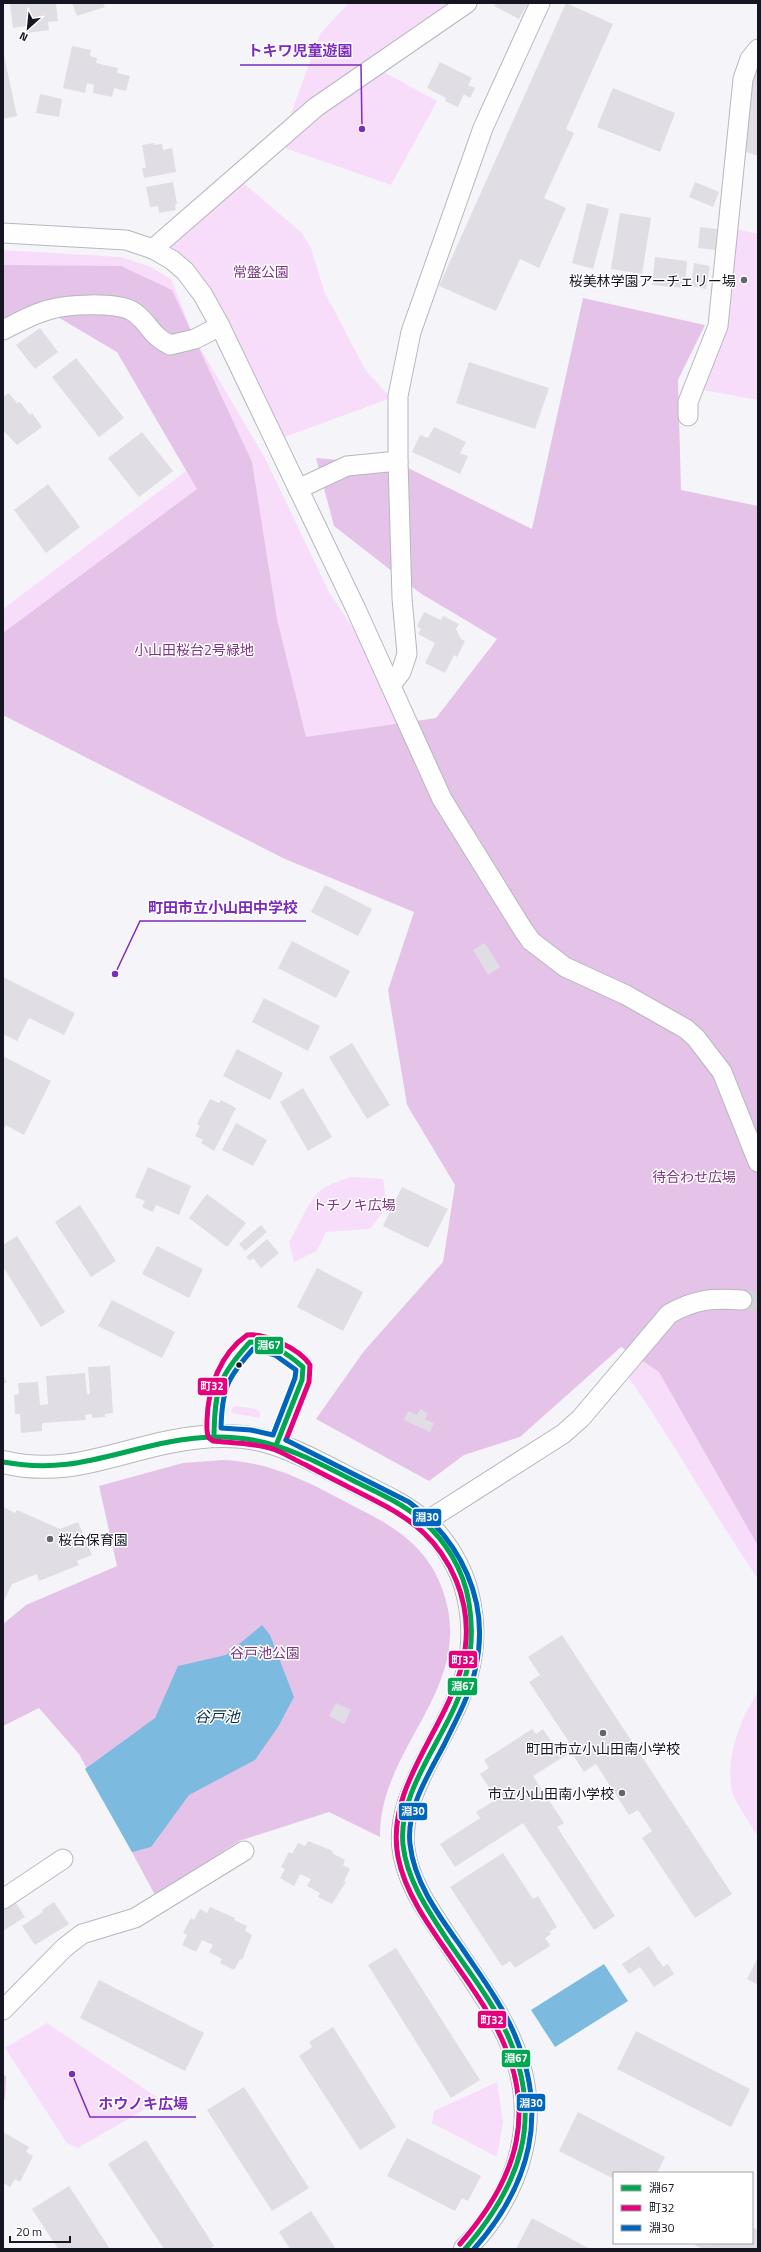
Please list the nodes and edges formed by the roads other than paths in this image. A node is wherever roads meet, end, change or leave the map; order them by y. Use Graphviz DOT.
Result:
graph roads {
  1 [pos="467,3"];
  2 [pos="540,3"];
  3 [pos="758,50"];
  4 [pos="3,233"];
  5 [pos="153,249"];
  6 [pos="220,326"];
  7 [pos="3,330"];
  8 [pos="688,416"];
  9 [pos="398,461"];
  10 [pos="298,489"];
  11 [pos="391,685"];
  12 [pos="758,1162"];
  13 [pos="742,1300"];
  14 [pos="3,1462"];
  15 [pos="425,1522"];
  16 [pos="244,1851"];
  17 [pos="63,1859"];
  18 [pos="3,1899"];
  19 [pos="3,2010"];
  20 [pos="465,2249"];
  1 -- 5 [label="street"];
  2 -- 9 [label="street"];
  3 -- 8 [label="street"];
  4 -- 5 [label="street"];
  5 -- 6 [label="street"];
  6 -- 7 [label="street"];
  6 -- 10 [label="street"];
  9 -- 10 [label="street"];
  9 -- 11 [label="street"];
  10 -- 11 [label="street"];
  11 -- 12 [label="street"];
  13 -- 15 [label="street"];
  14 -- 15 [label="street"];
  15 -- 20 [label="street"];
  16 -- 19 [label="street"];
  17 -- 18 [label="street"];
}
